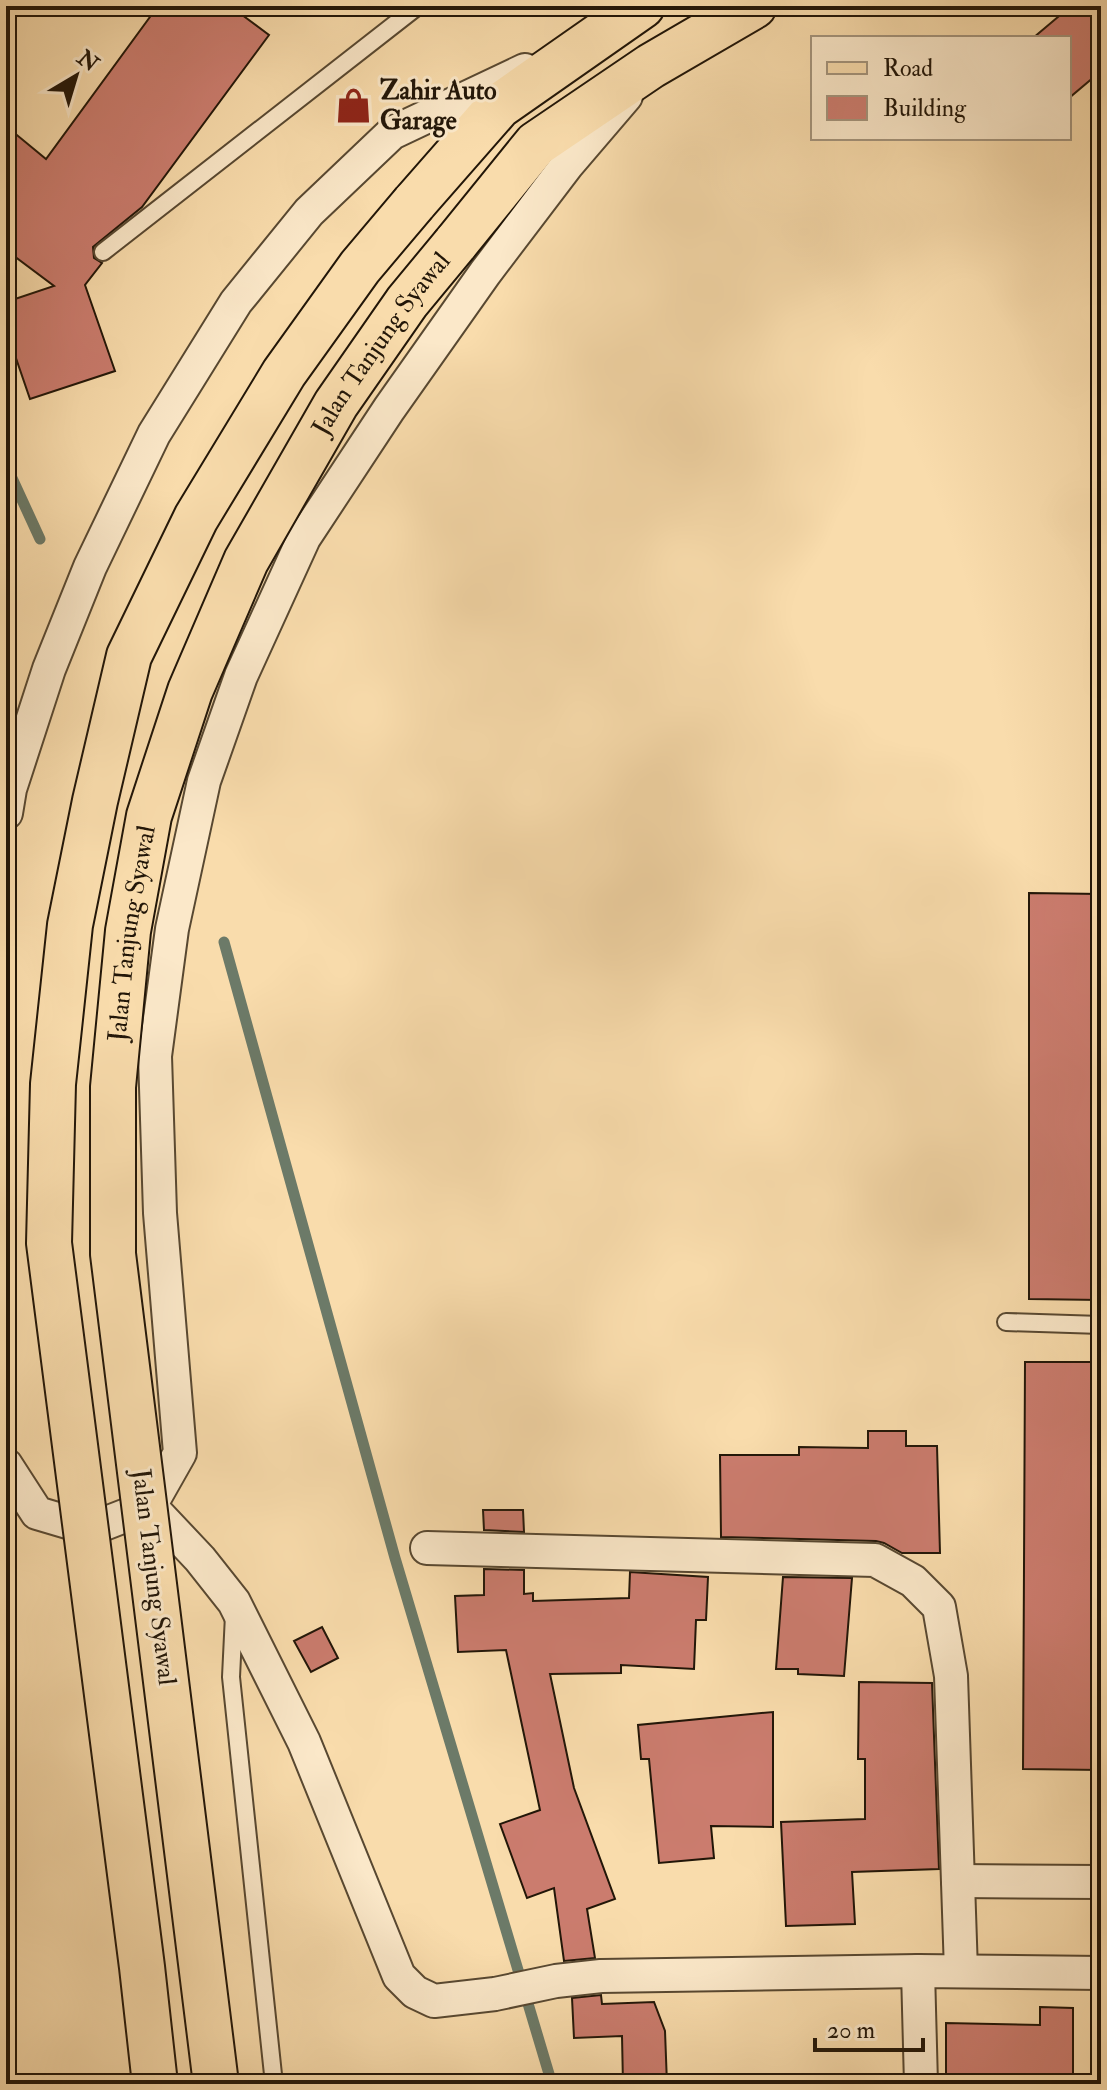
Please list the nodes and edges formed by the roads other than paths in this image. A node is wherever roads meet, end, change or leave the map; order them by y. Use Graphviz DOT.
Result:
graph roads {
  1 [pos="418,6"];
  2 [pos="642,6"];
  3 [pos="754,6"];
  4 [pos="597,29"];
  5 [pos="651,66"];
  6 [pos="103,252"];
  7 [pos="6,813"];
  8 [pos="1006,1322"];
  9 [pos="1101,1325"];
  10 [pos="6,1465"];
  11 [pos="150,1506"];
  12 [pos="427,1548"];
  13 [pos="234,1602"];
  14 [pos="958,1881"];
  15 [pos="1101,1882"];
  16 [pos="918,1971"];
  17 [pos="961,1971"];
  18 [pos="1101,1973"];
  19 [pos="155,2084"];
  20 [pos="216,2084"];
  21 [pos="274,2084"];
  22 [pos="921,2084"];
  1 -- 6 [label="lane"];
  2 -- 4 [label="main road"];
  3 -- 5 [label="main road, Jalan Tanjung Syawal"];
  4 -- 7 [label="street"];
  4 -- 19 [label="main road, bridge"];
  5 -- 11 [label="street"];
  5 -- 20 [label="main road, Jalan Tanjung Syawal, bridge"];
  8 -- 9 [label="lane"];
  10 -- 11 [label="street"];
  11 -- 13 [label="street"];
  12 -- 14 [label="street"];
  13 -- 16 [label="street"];
  13 -- 21 [label="lane"];
  14 -- 15 [label="street"];
  14 -- 17 [label="street"];
  16 -- 17 [label="street"];
  16 -- 22 [label="street"];
  17 -- 18 [label="street"];
}
